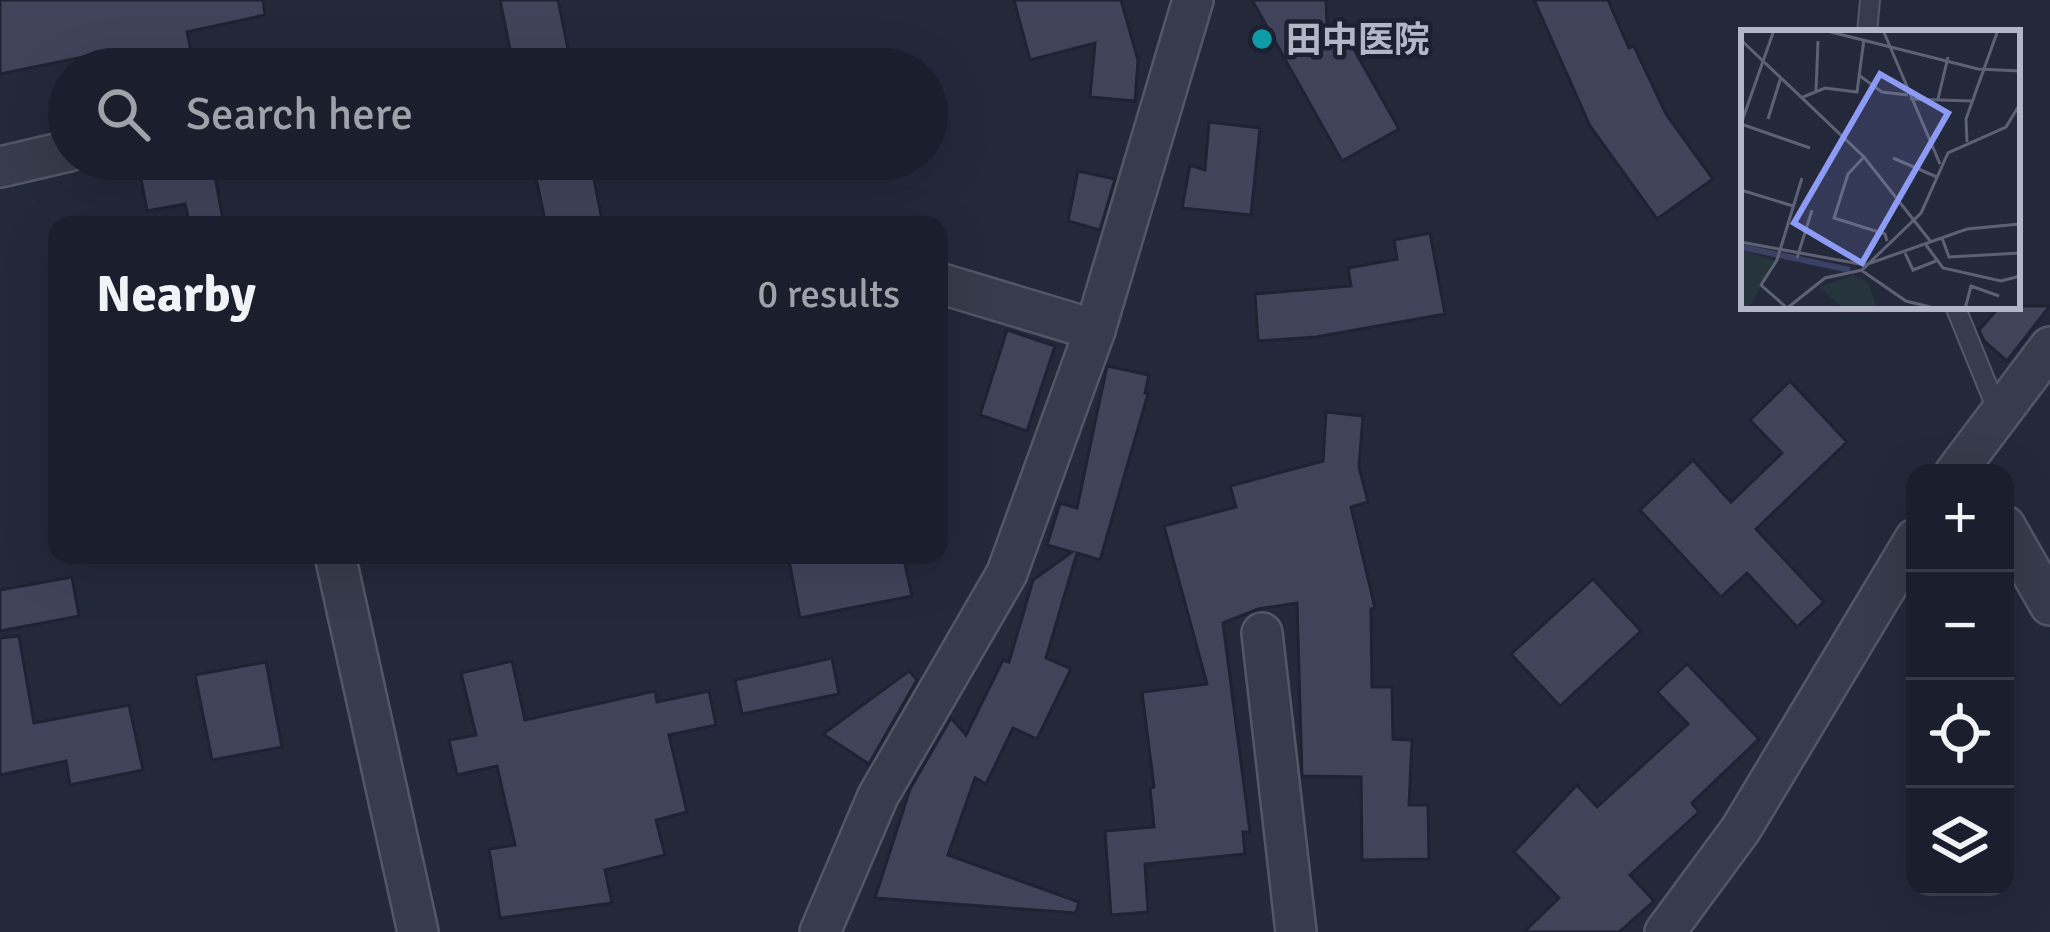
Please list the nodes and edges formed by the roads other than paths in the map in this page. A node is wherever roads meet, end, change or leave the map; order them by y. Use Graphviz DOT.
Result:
graph roads {
  1 [pos="1193,0"];
  2 [pos="1870,0"];
  3 [pos="1868,30"];
  4 [pos="48,156"];
  5 [pos="0,166"];
  6 [pos="948,287"];
  7 [pos="1956,309"];
  8 [pos="1095,330"];
  9 [pos="2050,347"];
  10 [pos="1998,412"];
  11 [pos="1967,464"];
  12 [pos="2014,542"];
  13 [pos="1906,554"];
  14 [pos="337,564"];
  15 [pos="2050,605"];
  16 [pos="1262,633"];
  17 [pos="418,932"];
  18 [pos="820,932"];
  19 [pos="1296,932"];
  20 [pos="1665,932"];
  1 -- 8 [label="street"];
  2 -- 3 [label="lane"];
  4 -- 5 [label="street"];
  6 -- 8 [label="street"];
  7 -- 10 [label="lane"];
  8 -- 18 [label="street"];
  9 -- 10 [label="street"];
  10 -- 11 [label="street"];
  12 -- 15 [label="street"];
  13 -- 20 [label="street"];
  14 -- 17 [label="street"];
  16 -- 19 [label="street"];
}
